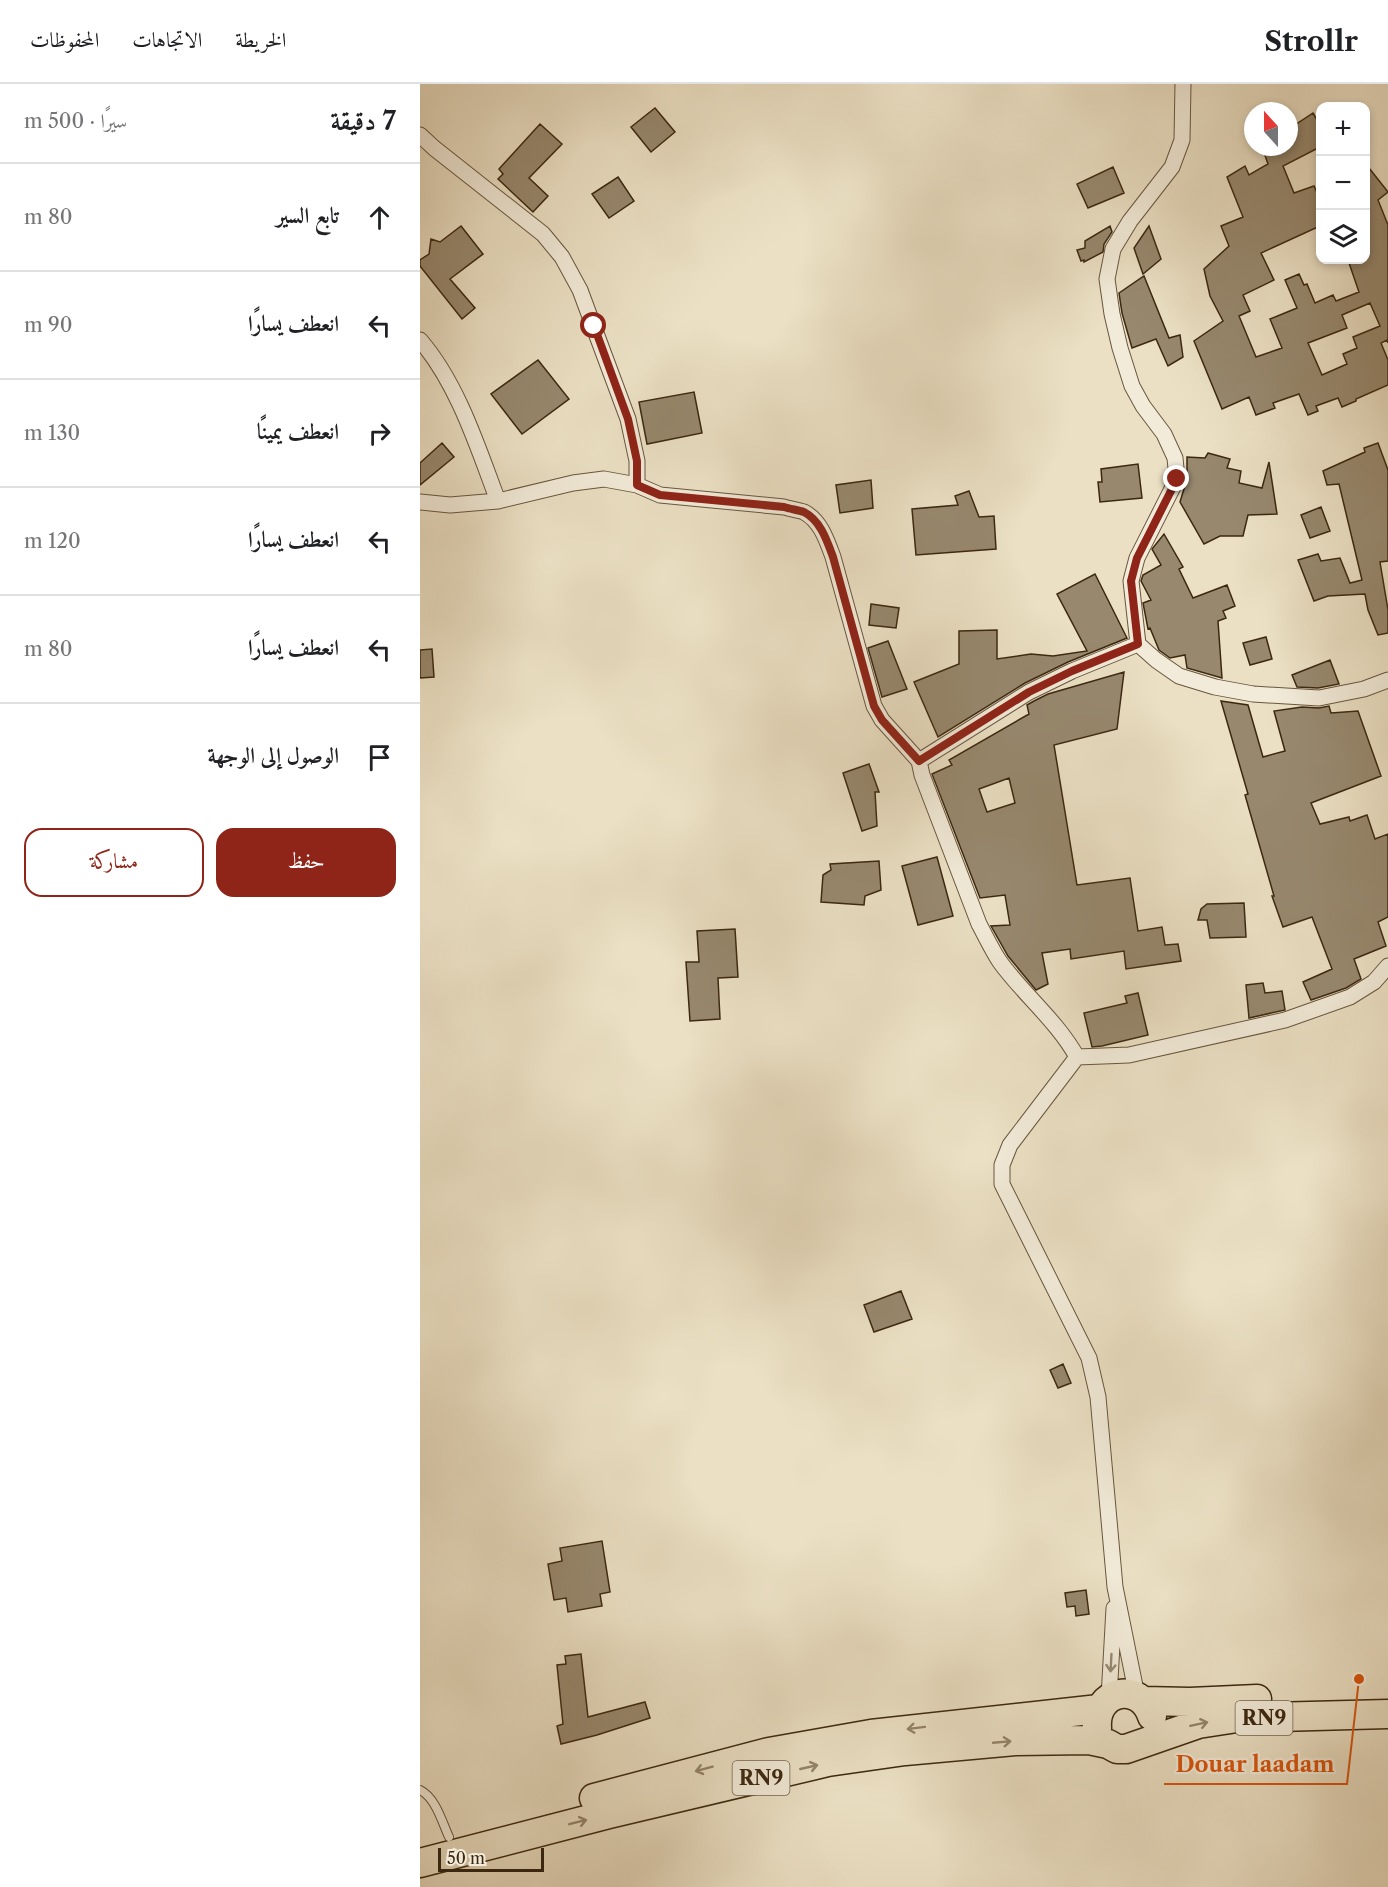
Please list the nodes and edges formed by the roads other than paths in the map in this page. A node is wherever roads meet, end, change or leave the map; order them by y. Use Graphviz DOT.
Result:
graph roads {
  1 [pos="1184,84"];
  2 [pos="420,135"];
  3 [pos="420,340"];
  4 [pos="637,485"];
  5 [pos="498,501"];
  6 [pos="420,502"];
  7 [pos="1138,644"];
  8 [pos="1388,680"];
  9 [pos="919,761"];
  10 [pos="1388,966"];
  11 [pos="1077,1057"];
  12 [pos="1115,1587"];
  13 [pos="1388,1695"];
  14 [pos="1140,1699"];
  15 [pos="1104,1704"];
  16 [pos="1388,1714"];
  17 [pos="1143,1742"];
  18 [pos="1108,1744"];
  19 [pos="420,1791"];
  20 [pos="448,1837"];
  21 [pos="420,1844"];
  22 [pos="420,1863"];
  1 -- 7 [label="street"];
  2 -- 4 [label="street"];
  3 -- 5 [label="street"];
  4 -- 5 [label="street"];
  4 -- 9 [label="street"];
  5 -- 6 [label="street"];
  7 -- 8 [label="street"];
  7 -- 9 [label="street"];
  9 -- 11 [label="street"];
  10 -- 11 [label="street"];
  11 -- 12 [label="street"];
  12 -- 14 [label="street"];
  12 -- 15 [label="street, one-way"];
  13 -- 14 [label="highway, RN9"];
  14 -- 15 [label="highway, RN9"];
  14 -- 17 [label="highway"];
  15 -- 18 [label="highway"];
  15 -- 20 [label="highway, RN9, one-way"];
  17 -- 16 [label="highway, RN9, one-way"];
  17 -- 18 [label="highway, RN9"];
  22 -- 18 [label="highway, RN9, one-way"];
  19 -- 20 [label="lane"];
  20 -- 21 [label="highway, RN9"];
}
